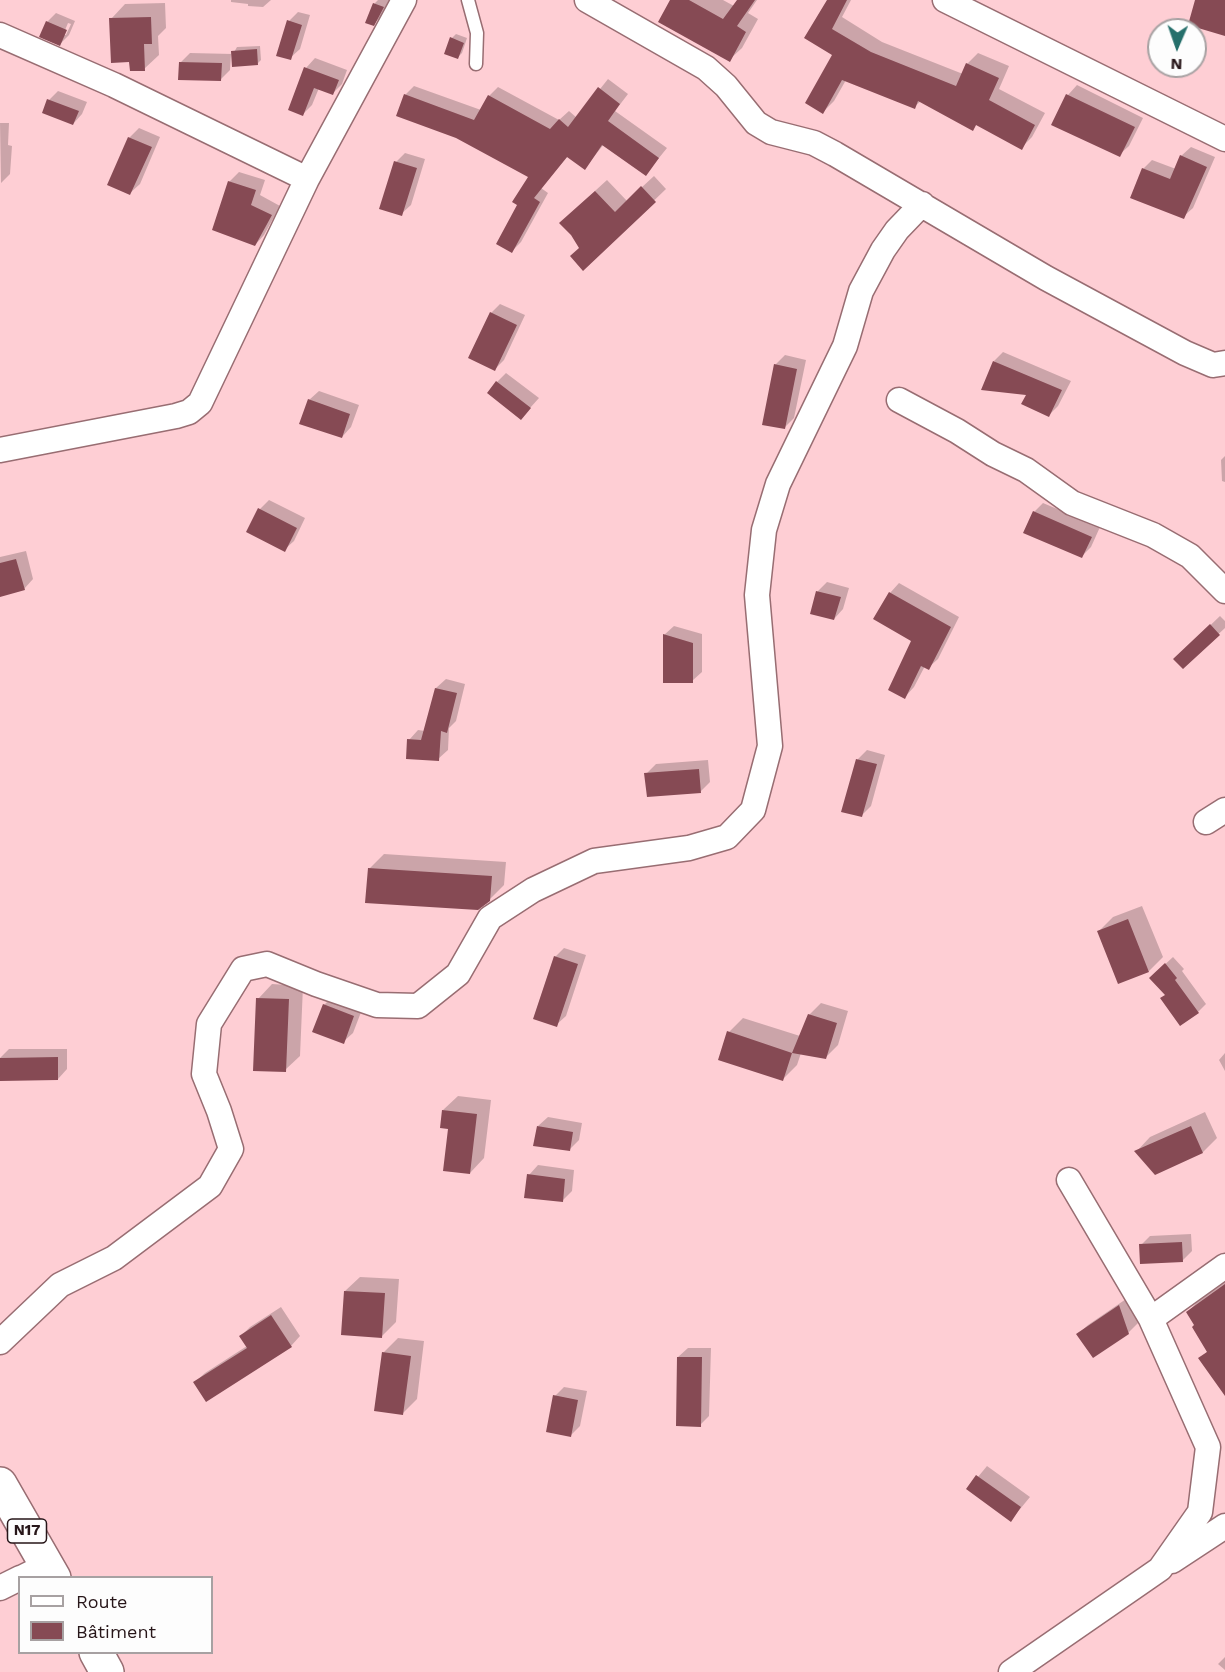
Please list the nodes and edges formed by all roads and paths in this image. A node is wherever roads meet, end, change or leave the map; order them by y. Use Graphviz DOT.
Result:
graph roads {
  1 [pos="404,0"];
  2 [pos="468,0"];
  3 [pos="587,0"];
  4 [pos="945,0"];
  5 [pos="0,35"];
  6 [pos="476,64"];
  7 [pos="1225,139"];
  8 [pos="307,178"];
  9 [pos="922,204"];
  10 [pos="1225,363"];
  11 [pos="898,400"];
  12 [pos="0,450"];
  13 [pos="1225,591"];
  14 [pos="1069,1180"];
  15 [pos="1225,1266"];
  16 [pos="1151,1319"];
  17 [pos="0,1342"];
  18 [pos="0,1484"];
  19 [pos="1225,1526"];
  20 [pos="1160,1569"];
  21 [pos="35,1575"];
  22 [pos="18,1581"];
  23 [pos="0,1588"];
  24 [pos="97,1654"];
  25 [pos="107,1672"];
  26 [pos="1011,1672"];
  1 -- 8 [label="street"];
  2 -- 6 [label="lane"];
  3 -- 9 [label="street"];
  4 -- 7 [label="street"];
  5 -- 8 [label="street"];
  8 -- 12 [label="street"];
  9 -- 10 [label="street"];
  9 -- 17 [label="street"];
  11 -- 13 [label="street"];
  14 -- 16 [label="street"];
  15 -- 16 [label="street"];
  16 -- 20 [label="street"];
  18 -- 21 [label="main road, N17"];
  19 -- 20 [label="street"];
  20 -- 26 [label="street"];
  22 -- 23 [label="street"];
  24 -- 25 [label="main road"];
}
